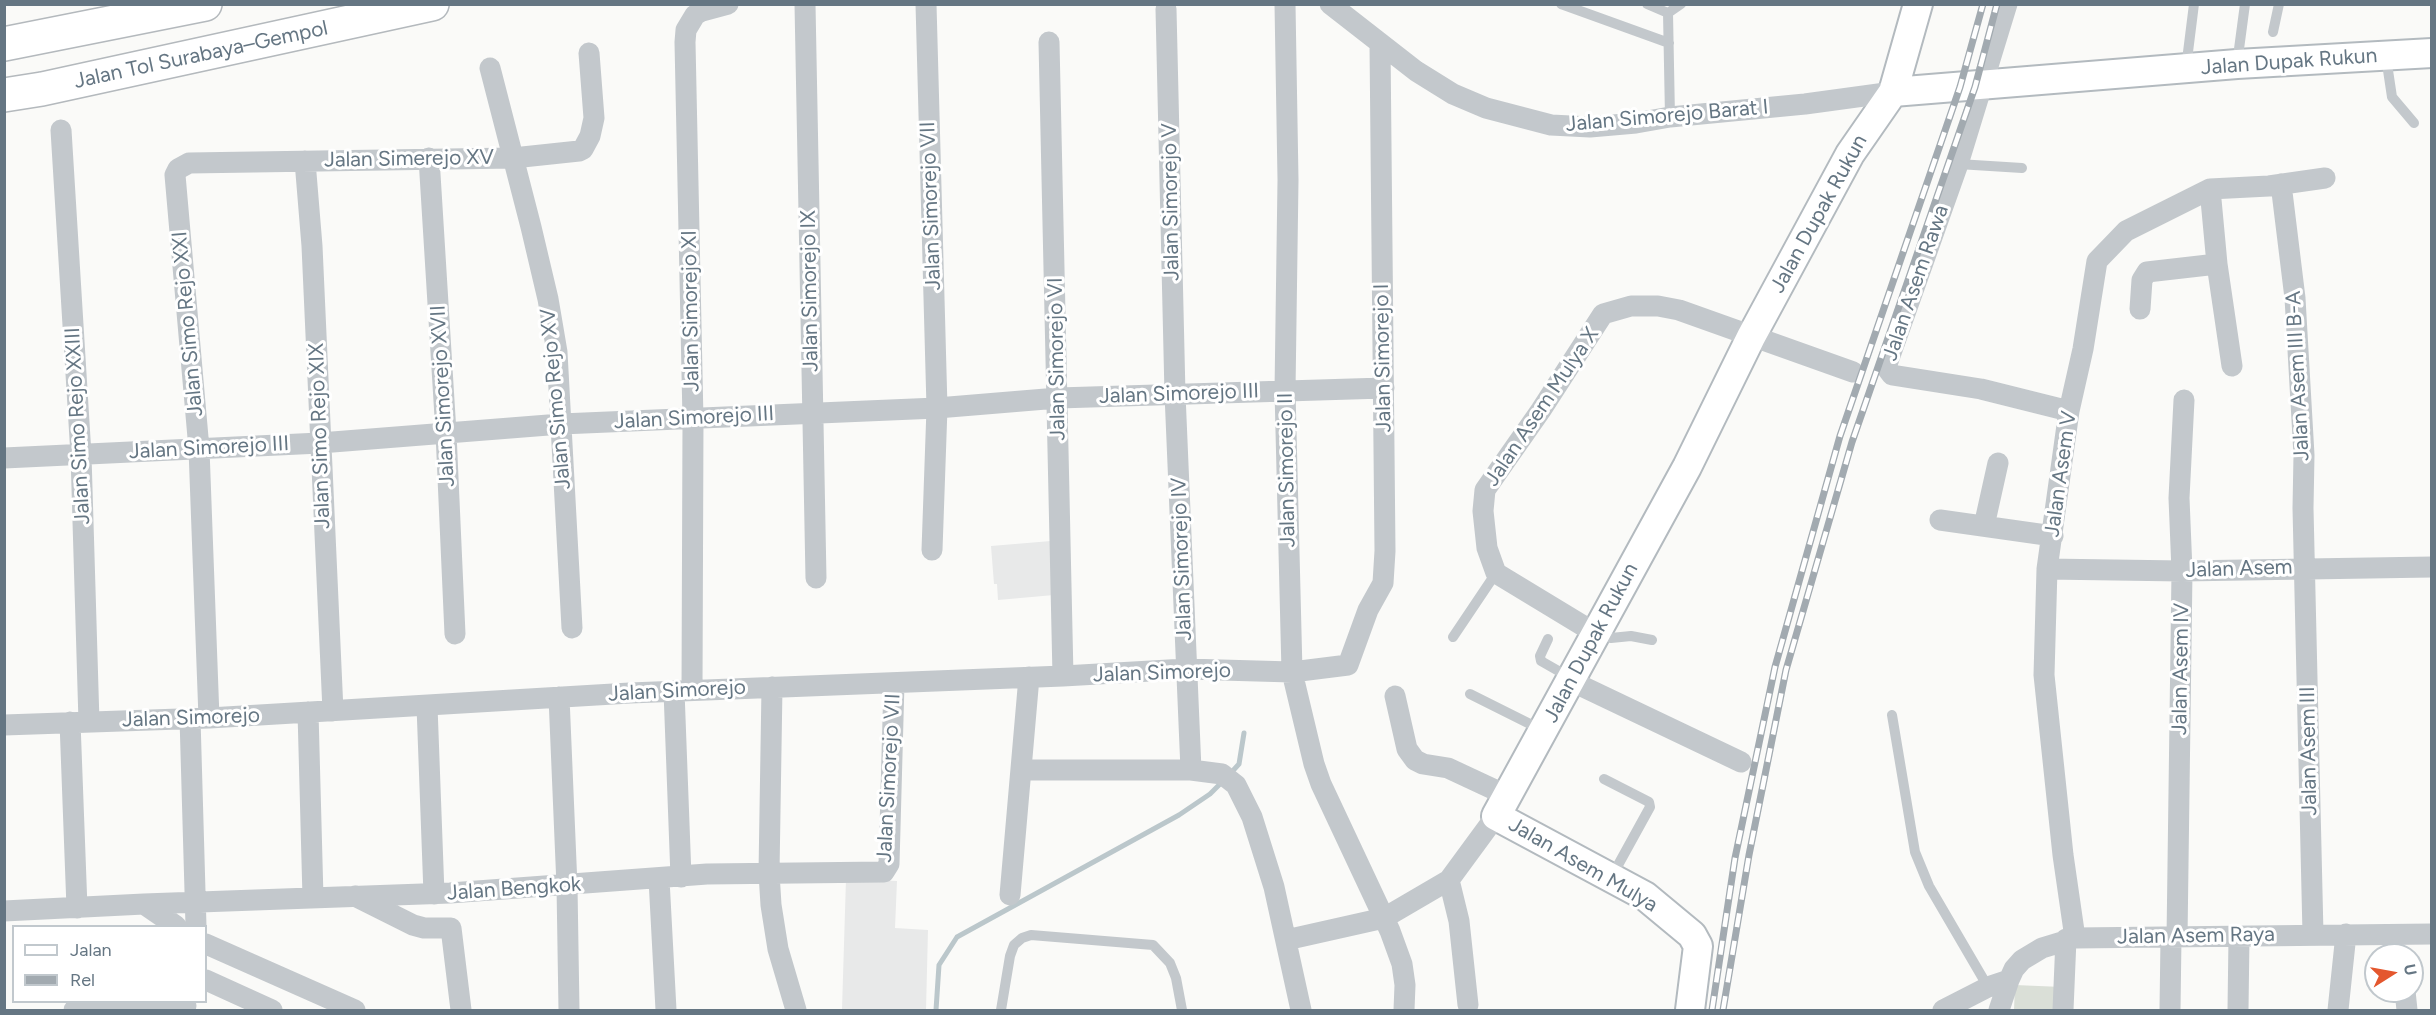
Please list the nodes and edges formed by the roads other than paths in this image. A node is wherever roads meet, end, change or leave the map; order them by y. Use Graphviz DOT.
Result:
graph roads {
  1 [pos="205,4"];
  2 [pos="432,4"];
  3 [pos="729,4"];
  4 [pos="805,4"];
  5 [pos="926,4"];
  6 [pos="1284,4"];
  7 [pos="1330,4"];
  8 [pos="1561,4"];
  9 [pos="1647,4"];
  10 [pos="1681,4"];
  11 [pos="1918,4"];
  12 [pos="2007,4"];
  13 [pos="2194,4"];
  14 [pos="2245,4"];
  15 [pos="2279,4"];
  16 [pos="1166,9"];
  17 [pos="1668,14"];
  18 [pos="2273,32"];
  19 [pos="1049,42"];
  20 [pos="1669,43"];
  21 [pos="4,44"];
  22 [pos="1380,44"];
  23 [pos="589,53"];
  24 [pos="2432,53"];
  25 [pos="2386,55"];
  26 [pos="2237,64"];
  27 [pos="490,68"];
  28 [pos="2186,69"];
  29 [pos="1982,86"];
  30 [pos="42,89"];
  31 [pos="1893,92"];
  32 [pos="4,95"];
  33 [pos="4,110"];
  34 [pos="1670,117"];
  35 [pos="2414,123"];
  36 [pos="61,130"];
  37 [pos="429,158"];
  38 [pos="513,158"];
  39 [pos="305,161"];
  40 [pos="1958,164"];
  41 [pos="2022,168"];
  42 [pos="2325,178"];
  43 [pos="2281,184"];
  44 [pos="2210,189"];
  45 [pos="2217,264"];
  46 [pos="2140,309"];
  47 [pos="1751,337"];
  48 [pos="2232,366"];
  49 [pos="1853,372"];
  50 [pos="1384,388"];
  51 [pos="1285,391"];
  52 [pos="1175,394"];
  53 [pos="1058,398"];
  54 [pos="2184,400"];
  55 [pos="937,408"];
  56 [pos="2069,411"];
  57 [pos="813,412"];
  58 [pos="693,420"];
  59 [pos="561,424"];
  60 [pos="446,433"];
  61 [pos="320,443"];
  62 [pos="199,449"];
  63 [pos="81,455"];
  64 [pos="4,459"];
  65 [pos="1998,463"];
  66 [pos="1940,520"];
  67 [pos="1984,526"];
  68 [pos="2053,536"];
  69 [pos="932,550"];
  70 [pos="2304,567"];
  71 [pos="2432,567"];
  72 [pos="2047,569"];
  73 [pos="2182,571"];
  74 [pos="1496,573"];
  75 [pos="816,578"];
  76 [pos="572,628"];
  77 [pos="1595,633"];
  78 [pos="455,634"];
  79 [pos="1454,637"];
  80 [pos="1548,639"];
  81 [pos="1652,640"];
  82 [pos="1348,665"];
  83 [pos="1186,669"];
  84 [pos="1292,672"];
  85 [pos="1063,676"];
  86 [pos="1029,678"];
  87 [pos="1572,680"];
  88 [pos="894,683"];
  89 [pos="772,687"];
  90 [pos="683,691"];
  91 [pos="1470,694"];
  92 [pos="1395,696"];
  93 [pos="559,698"];
  94 [pos="427,706"];
  95 [pos="333,711"];
  96 [pos="308,712"];
  97 [pos="1892,715"];
  98 [pos="200,718"];
  99 [pos="79,722"];
  100 [pos="4,725"];
  101 [pos="1544,731"];
  102 [pos="1741,762"];
  103 [pos="1021,770"];
  104 [pos="1191,770"];
  105 [pos="1604,779"];
  106 [pos="1502,806"];
  107 [pos="884,872"];
  108 [pos="770,873"];
  109 [pos="681,877"];
  110 [pos="1611,877"];
  111 [pos="659,879"];
  112 [pos="1449,880"];
  113 [pos="567,886"];
  114 [pos="442,894"];
  115 [pos="355,896"];
  116 [pos="1010,896"];
  117 [pos="312,898"];
  118 [pos="197,902"];
  119 [pos="144,904"];
  120 [pos="77,908"];
  121 [pos="4,911"];
  122 [pos="1384,918"];
  123 [pos="173,925"];
  124 [pos="196,925"];
  125 [pos="451,928"];
  126 [pos="2313,934"];
  127 [pos="2346,934"];
  128 [pos="2432,934"];
  129 [pos="2239,937"];
  130 [pos="2174,938"];
  131 [pos="2070,939"];
  132 [pos="1286,940"];
  133 [pos="2392,943"];
  134 [pos="2407,943"];
  135 [pos="207,944"];
  136 [pos="207,980"];
  137 [pos="2009,980"];
  138 [pos="1988,987"];
  139 [pos="1468,1005"];
  140 [pos="187,1006"];
  141 [pos="74,1011"];
  142 [pos="272,1011"];
  143 [pos="355,1011"];
  144 [pos="461,1011"];
  145 [pos="569,1011"];
  146 [pos="666,1011"];
  147 [pos="796,1011"];
  148 [pos="1001,1011"];
  149 [pos="1182,1011"];
  150 [pos="1301,1011"];
  151 [pos="1404,1011"];
  152 [pos="1690,1011"];
  153 [pos="1943,1011"];
  154 [pos="2000,1011"];
  155 [pos="2063,1011"];
  156 [pos="2170,1011"];
  157 [pos="2238,1011"];
  158 [pos="2338,1011"];
  1 -- 21 [label="highway"];
  2 -- 30 [label="highway, Jalan Tol Surabaya–Gempol"];
  3 -- 58 [label="street, Jalan Simorejo XI"];
  4 -- 57 [label="street, Jalan Simorejo IX"];
  5 -- 55 [label="street, Jalan Simorejo VII"];
  6 -- 51 [label="street, Jalan Simorejo II"];
  7 -- 22 [label="street, Jalan Simorejo Barat I"];
  8 -- 20 [label="lane"];
  9 -- 17 [label="lane"];
  10 -- 17 [label="lane"];
  11 -- 31 [label="street"];
  12 -- 29 [label="street, Jalan Asem Rawa"];
  13 -- 28 [label="lane"];
  14 -- 26 [label="lane"];
  15 -- 18 [label="lane"];
  16 -- 52 [label="street, Jalan Simorejo V"];
  17 -- 20 [label="lane"];
  19 -- 53 [label="street, Jalan Simorejo VI"];
  20 -- 34 [label="lane"];
  22 -- 34 [label="street, Jalan Simorejo Barat I"];
  22 -- 50 [label="street, Jalan Simorejo I"];
  23 -- 38 [label="street, Jalan Simerejo XV"];
  24 -- 25 [label="street, Jalan Dupak Rukun"];
  25 -- 26 [label="street, Jalan Dupak Rukun"];
  25 -- 35 [label="lane"];
  26 -- 28 [label="street, Jalan Dupak Rukun"];
  27 -- 38 [label="street, Jalan Simo Rejo XV"];
  28 -- 29 [label="street, Jalan Dupak Rukun"];
  29 -- 31 [label="street, Jalan Dupak Rukun"];
  29 -- 40 [label="street, Jalan Asem Rawa"];
  30 -- 32 [label="highway, Jalan Tol Surabaya–Gempol"];
  30 -- 33 [label="highway"];
  31 -- 34 [label="street, Jalan Simorejo Barat I"];
  31 -- 47 [label="street, Jalan Dupak Rukun"];
  36 -- 63 [label="street, Jalan Simo Rejo XXIII"];
  37 -- 38 [label="street, Jalan Simerejo XV"];
  37 -- 39 [label="street, Jalan Simerejo XV"];
  37 -- 60 [label="street, Jalan Simorejo XVII"];
  38 -- 59 [label="street, Jalan Simo Rejo XV"];
  39 -- 61 [label="street, Jalan Simo Rejo XIX"];
  39 -- 62 [label="street, Jalan Simo Rejo XXI"];
  40 -- 41 [label="lane"];
  40 -- 56 [label="street, Jalan Asem Rawa"];
  42 -- 43 [label="street, Jalan Asem V"];
  43 -- 44 [label="street, Jalan Asem V"];
  43 -- 70 [label="street, Jalan Asem III B-A"];
  44 -- 45 [label="street"];
  44 -- 56 [label="street, Jalan Asem V"];
  45 -- 46 [label="street"];
  45 -- 48 [label="street"];
  47 -- 49 [label="street, Jalan Asem Mulya X"];
  47 -- 74 [label="street, Jalan Asem Mulya X"];
  47 -- 77 [label="street, Jalan Dupak Rukun"];
  50 -- 51 [label="street, Jalan Simorejo III"];
  50 -- 82 [label="street, Jalan Simorejo I"];
  51 -- 52 [label="street, Jalan Simorejo III"];
  51 -- 84 [label="street, Jalan Simorejo II"];
  52 -- 53 [label="street, Jalan Simorejo III"];
  52 -- 83 [label="street, Jalan Simorejo IV"];
  53 -- 55 [label="street, Jalan Simorejo III"];
  53 -- 85 [label="street, Jalan Simorejo VI"];
  54 -- 73 [label="street, Jalan Asem IV"];
  55 -- 57 [label="street, Jalan Simorejo III"];
  55 -- 69 [label="street, Jalan Simorejo VII"];
  56 -- 68 [label="street, Jalan Asem V"];
  57 -- 58 [label="street, Jalan Simorejo III"];
  57 -- 75 [label="street, Jalan Simorejo IX"];
  58 -- 59 [label="street, Jalan Simorejo III"];
  58 -- 90 [label="street, Jalan Simorejo XI"];
  59 -- 60 [label="street, Jalan Simorejo III"];
  59 -- 76 [label="street, Jalan Simo Rejo XV"];
  60 -- 61 [label="street, Jalan Simorejo III"];
  60 -- 78 [label="street, Jalan Simorejo XVII"];
  61 -- 62 [label="street, Jalan Simorejo III"];
  61 -- 95 [label="street, Jalan Simo Rejo XIX"];
  62 -- 63 [label="street, Jalan Simorejo III"];
  62 -- 98 [label="street, Jalan Simo Rejo XXI"];
  63 -- 64 [label="street, Jalan Simorejo III"];
  63 -- 99 [label="street, Jalan Simo Rejo XXIII"];
  65 -- 67 [label="street"];
  66 -- 67 [label="street"];
  67 -- 68 [label="street"];
  68 -- 72 [label="street, Jalan Asem V"];
  70 -- 71 [label="street, Jalan Asem"];
  70 -- 73 [label="street, Jalan Asem"];
  70 -- 126 [label="street, Jalan Asem III"];
  72 -- 73 [label="street, Jalan Asem"];
  72 -- 131 [label="street, Jalan Asem V"];
  73 -- 130 [label="street, Jalan Asem IV"];
  74 -- 77 [label="street"];
  74 -- 79 [label="lane"];
  77 -- 81 [label="lane"];
  77 -- 87 [label="street, Jalan Dupak Rukun"];
  80 -- 87 [label="lane"];
  82 -- 84 [label="street, Jalan Simorejo"];
  83 -- 84 [label="street, Jalan Simorejo"];
  83 -- 85 [label="street, Jalan Simorejo"];
  83 -- 104 [label="street, Jalan Simorejo IV"];
  84 -- 122 [label="street, Jalan Simorejo II"];
  85 -- 86 [label="street, Jalan Simorejo"];
  86 -- 88 [label="street, Jalan Simorejo"];
  86 -- 103 [label="street"];
  87 -- 101 [label="street, Jalan Dupak Rukun"];
  87 -- 102 [label="street"];
  88 -- 89 [label="street, Jalan Simorejo"];
  88 -- 107 [label="street, Jalan Simorejo VII"];
  89 -- 90 [label="street, Jalan Simorejo"];
  89 -- 108 [label="street"];
  90 -- 93 [label="street, Jalan Simorejo"];
  90 -- 109 [label="street, Jalan Simorejo XI"];
  91 -- 101 [label="lane"];
  92 -- 106 [label="street, Jalan Asem Mulya"];
  93 -- 94 [label="street, Jalan Simorejo"];
  93 -- 113 [label="street"];
  94 -- 95 [label="street, Jalan Simorejo"];
  94 -- 114 [label="street"];
  95 -- 96 [label="street, Jalan Simorejo"];
  96 -- 98 [label="street, Jalan Simorejo"];
  96 -- 117 [label="street"];
  97 -- 138 [label="lane"];
  98 -- 99 [label="street, Jalan Simorejo"];
  98 -- 118 [label="street, Jalan Simo Rejo XXI"];
  99 -- 100 [label="street, Jalan Simorejo"];
  99 -- 120 [label="street, Jalan Simo Rejo XXIII"];
  101 -- 106 [label="street, Jalan Dupak Rukun"];
  103 -- 104 [label="street"];
  103 -- 116 [label="street"];
  104 -- 132 [label="street"];
  105 -- 110 [label="lane"];
  106 -- 110 [label="street, Jalan Asem Mulya"];
  106 -- 112 [label="street"];
  107 -- 108 [label="street, Jalan Bengkok"];
  108 -- 109 [label="street, Jalan Bengkok"];
  108 -- 147 [label="street"];
  109 -- 111 [label="street, Jalan Bengkok"];
  110 -- 152 [label="street, Jalan Asem Mulya"];
  111 -- 113 [label="street, Jalan Bengkok"];
  111 -- 146 [label="street"];
  112 -- 122 [label="street"];
  112 -- 139 [label="street"];
  113 -- 114 [label="street, Jalan Bengkok"];
  113 -- 145 [label="street"];
  114 -- 115 [label="street, Jalan Bengkok"];
  114 -- 125 [label="street"];
  115 -- 117 [label="street, Jalan Bengkok"];
  115 -- 125 [label="street"];
  117 -- 118 [label="street, Jalan Bengkok"];
  118 -- 119 [label="street, Jalan Bengkok"];
  118 -- 124 [label="street, Jalan Simo Rejo XXI"];
  119 -- 120 [label="street, Jalan Bengkok"];
  119 -- 123 [label="street"];
  120 -- 121 [label="street, Jalan Bengkok"];
  122 -- 132 [label="street"];
  122 -- 151 [label="street, Jalan Simorejo II"];
  125 -- 144 [label="street"];
  126 -- 127 [label="street, Jalan Asem Raya"];
  126 -- 129 [label="street, Jalan Asem Raya"];
  127 -- 133 [label="street, Jalan Asem Raya"];
  127 -- 158 [label="street"];
  128 -- 134 [label="street, Jalan Asem Raya"];
  129 -- 130 [label="street, Jalan Asem Raya"];
  129 -- 157 [label="street"];
  130 -- 131 [label="street, Jalan Asem Raya"];
  130 -- 156 [label="street, Jalan Asem IV"];
  131 -- 137 [label="street, Jalan Asem Raya"];
  131 -- 155 [label="street, Jalan Asem V"];
  132 -- 150 [label="street"];
  135 -- 143 [label="street"];
  136 -- 142 [label="street"];
  137 -- 138 [label="street"];
  137 -- 154 [label="street, Jalan Asem Raya"];
  138 -- 153 [label="street"];
  140 -- 141 [label="street"];
  148 -- 149 [label="lane"];
}
